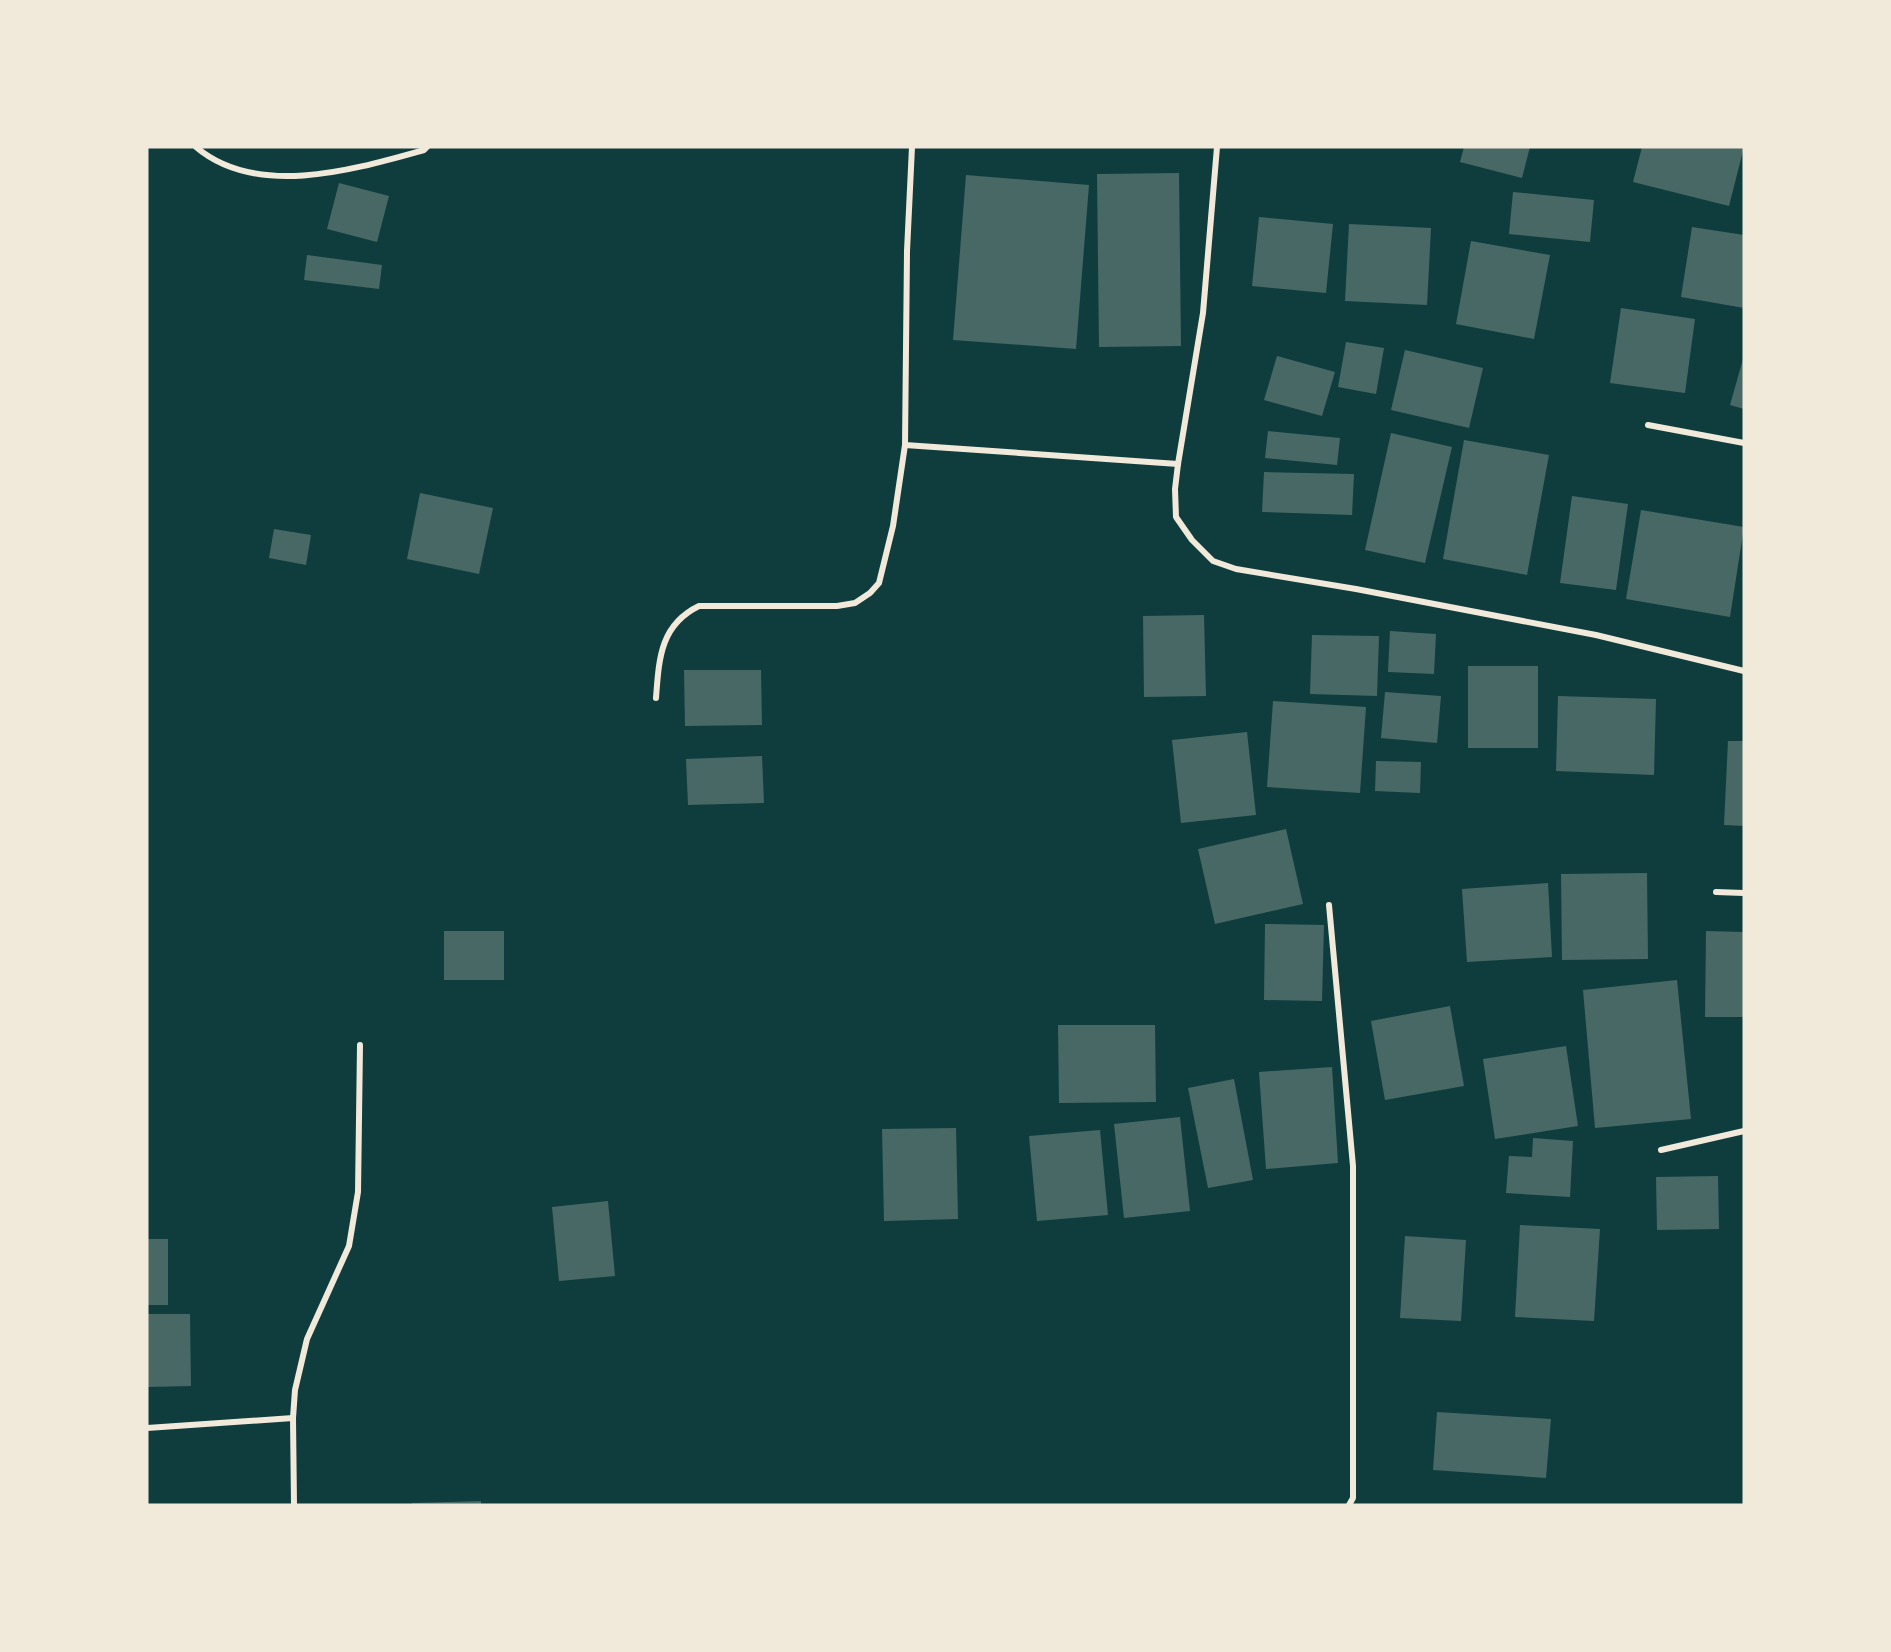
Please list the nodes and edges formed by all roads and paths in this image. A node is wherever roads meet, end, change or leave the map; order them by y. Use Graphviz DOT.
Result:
graph roads {
  1 [pos="196,147"];
  2 [pos="427,147"];
  3 [pos="912,147"];
  4 [pos="1217,147"];
  5 [pos="1648,425"];
  6 [pos="1744,443"];
  7 [pos="905,445"];
  8 [pos="1178,464"];
  9 [pos="1744,671"];
  10 [pos="656,698"];
  11 [pos="1716,892"];
  12 [pos="1744,893"];
  13 [pos="1329,905"];
  14 [pos="360,1045"];
  15 [pos="1744,1131"];
  16 [pos="1661,1150"];
  17 [pos="293,1418"];
  18 [pos="147,1428"];
  19 [pos="294,1505"];
  20 [pos="1349,1505"];
  1 -- 2 [label="street"];
  3 -- 7 [label="street"];
  4 -- 8 [label="street"];
  5 -- 6 [label="street"];
  7 -- 8 [label="street"];
  7 -- 10 [label="street"];
  8 -- 9 [label="street"];
  11 -- 12 [label="street"];
  13 -- 20 [label="street"];
  14 -- 17 [label="street"];
  15 -- 16 [label="street"];
  17 -- 18 [label="street"];
  17 -- 19 [label="street"];
}
